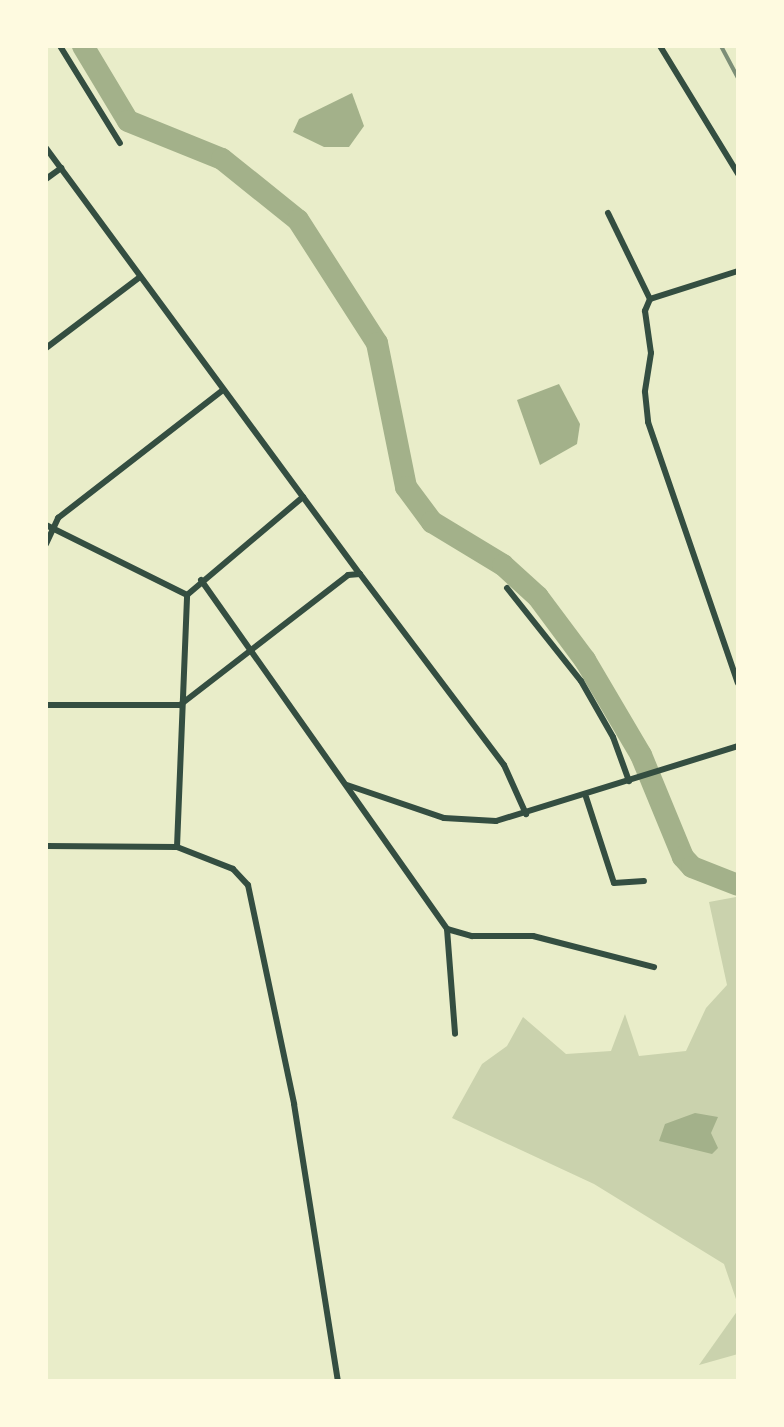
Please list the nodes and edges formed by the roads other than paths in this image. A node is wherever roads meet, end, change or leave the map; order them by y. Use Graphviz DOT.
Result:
graph roads {
  1 [pos="60,46"];
  2 [pos="660,46"];
  3 [pos="120,143"];
  4 [pos="46,148"];
  5 [pos="61,168"];
  6 [pos="738,174"];
  7 [pos="46,179"];
  8 [pos="608,213"];
  9 [pos="738,271"];
  10 [pos="140,277"];
  11 [pos="650,299"];
  12 [pos="46,348"];
  13 [pos="223,390"];
  14 [pos="303,497"];
  15 [pos="48,526"];
  16 [pos="46,544"];
  17 [pos="360,574"];
  18 [pos="201,580"];
  19 [pos="507,588"];
  20 [pos="187,595"];
  21 [pos="249,649"];
  22 [pos="738,683"];
  23 [pos="46,705"];
  24 [pos="180,705"];
  25 [pos="738,746"];
  26 [pos="629,781"];
  27 [pos="345,784"];
  28 [pos="586,797"];
  29 [pos="526,814"];
  30 [pos="46,846"];
  31 [pos="177,847"];
  32 [pos="644,881"];
  33 [pos="447,929"];
  34 [pos="654,967"];
  35 [pos="455,1034"];
  36 [pos="338,1381"];
  1 -- 3 [label="street"];
  2 -- 6 [label="street"];
  4 -- 5 [label="street"];
  5 -- 7 [label="street"];
  5 -- 10 [label="street"];
  8 -- 11 [label="street"];
  9 -- 11 [label="street"];
  10 -- 12 [label="street"];
  10 -- 13 [label="street"];
  11 -- 22 [label="street"];
  13 -- 14 [label="street"];
  13 -- 15 [label="street"];
  14 -- 17 [label="street"];
  14 -- 18 [label="street"];
  15 -- 16 [label="street"];
  15 -- 20 [label="street"];
  17 -- 21 [label="street"];
  17 -- 29 [label="street"];
  18 -- 20 [label="street"];
  18 -- 21 [label="street"];
  19 -- 26 [label="street"];
  20 -- 24 [label="street"];
  21 -- 24 [label="street"];
  21 -- 27 [label="street"];
  23 -- 24 [label="street"];
  24 -- 31 [label="street"];
  25 -- 26 [label="street"];
  26 -- 28 [label="street"];
  27 -- 29 [label="street"];
  27 -- 33 [label="street"];
  28 -- 29 [label="street"];
  28 -- 32 [label="street"];
  30 -- 31 [label="street"];
  31 -- 36 [label="street"];
  33 -- 34 [label="street"];
  33 -- 35 [label="street"];
}
